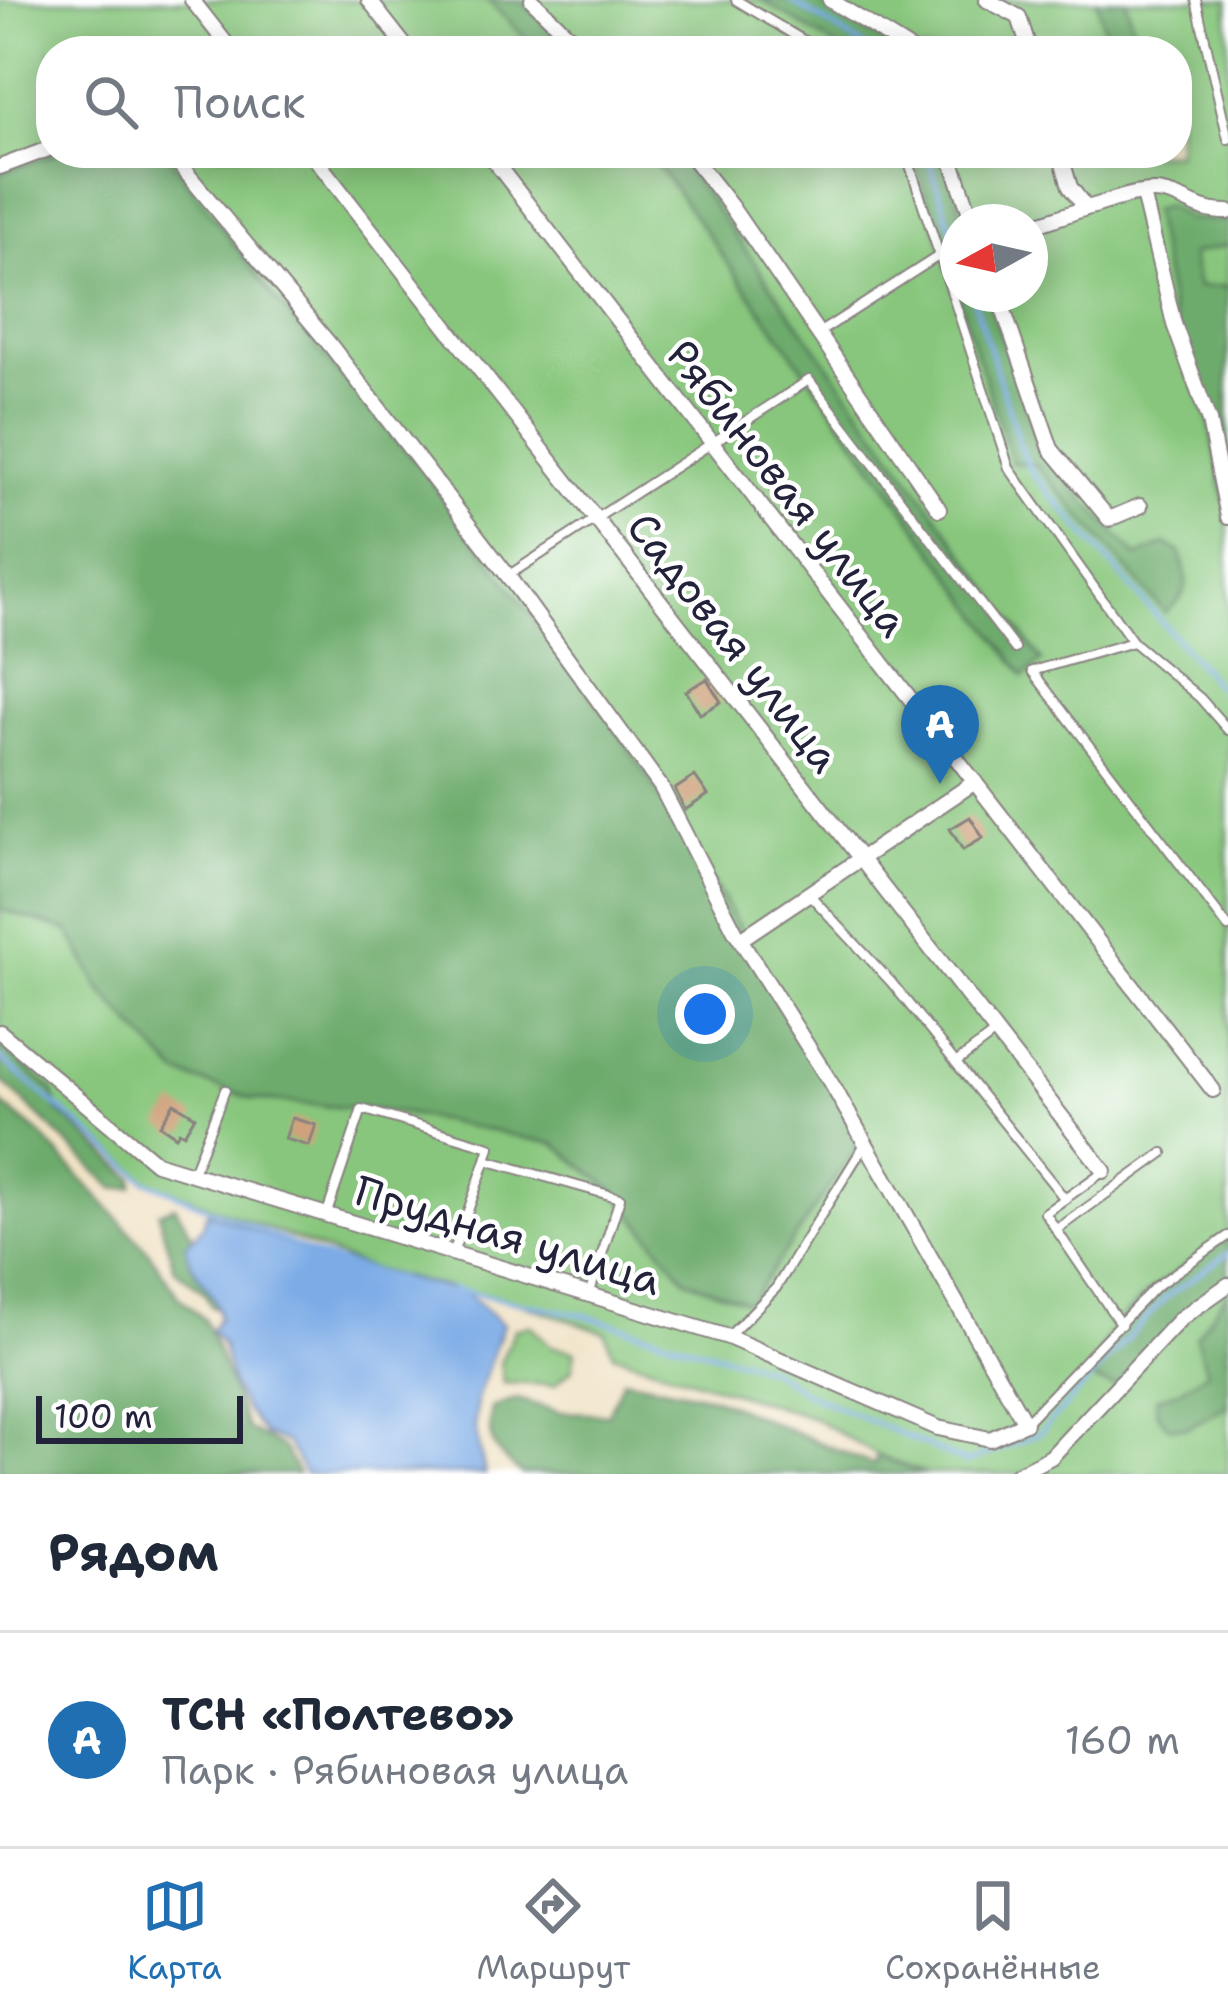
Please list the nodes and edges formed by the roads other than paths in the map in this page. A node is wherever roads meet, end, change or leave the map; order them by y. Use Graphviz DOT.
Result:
graph roads {
  1 [pos="192,0"];
  2 [pos="370,0"];
  3 [pos="532,0"];
  4 [pos="736,0"];
  5 [pos="830,0"];
  6 [pos="987,0"];
  7 [pos="1024,0"];
  8 [pos="1196,0"];
  9 [pos="1019,17"];
  10 [pos="220,36"];
  11 [pos="398,36"];
  12 [pos="569,36"];
  13 [pos="796,36"];
  14 [pos="888,36"];
  15 [pos="1025,36"];
  16 [pos="1228,139"];
  17 [pos="36,153"];
  18 [pos="1,166"];
  19 [pos="183,168"];
  20 [pos="323,168"];
  21 [pos="500,168"];
  22 [pos="700,168"];
  23 [pos="911,168"];
  24 [pos="954,168"];
  25 [pos="1064,168"];
  26 [pos="1143,194"];
  27 [pos="967,204"];
  28 [pos="1086,208"];
  29 [pos="1228,212"];
  30 [pos="1048,221"];
  31 [pos="940,255"];
  32 [pos="958,312"];
  33 [pos="1004,312"];
  34 [pos="818,333"];
  35 [pos="712,443"];
  36 [pos="1140,506"];
  37 [pos="939,509"];
  38 [pos="1228,517"];
  39 [pos="596,519"];
  40 [pos="508,576"];
  41 [pos="1133,642"];
  42 [pos="1015,649"];
  43 [pos="1228,730"];
  44 [pos="975,782"];
  45 [pos="860,858"];
  46 [pos="808,893"];
  47 [pos="1228,927"];
  48 [pos="741,939"];
  49 [pos="0,1032"];
  50 [pos="996,1032"];
  51 [pos="957,1062"];
  52 [pos="225,1090"];
  53 [pos="1213,1090"];
  54 [pos="866,1144"];
  55 [pos="1163,1153"];
  56 [pos="486,1160"];
  57 [pos="1104,1171"];
  58 [pos="192,1174"];
  59 [pos="1065,1199"];
  60 [pos="327,1215"];
  61 [pos="1057,1230"];
  62 [pos="1228,1236"];
  63 [pos="453,1253"];
  64 [pos="1228,1285"];
  65 [pos="589,1294"];
  66 [pos="1120,1325"];
  67 [pos="728,1337"];
  68 [pos="1025,1423"];
  69 [pos="1017,1474"];
  1 -- 10 [label="street"];
  2 -- 11 [label="street"];
  3 -- 12 [label="street"];
  4 -- 13 [label="lane"];
  5 -- 14 [label="street"];
  6 -- 9 [label="street"];
  7 -- 9 [label="street"];
  8 -- 16 [label="lane"];
  9 -- 15 [label="street"];
  17 -- 18 [label="street"];
  19 -- 40 [label="street"];
  20 -- 39 [label="street, Садовая улица"];
  21 -- 35 [label="street, Рябиновая улица"];
  22 -- 34 [label="street"];
  23 -- 31 [label="lane"];
  24 -- 27 [label="street"];
  25 -- 28 [label="street"];
  26 -- 28 [label="street"];
  26 -- 29 [label="street"];
  26 -- 38 [label="street"];
  28 -- 30 [label="street"];
  31 -- 34 [label="lane"];
  32 -- 41 [label="lane"];
  33 -- 36 [label="street"];
  34 -- 37 [label="street"];
  35 -- 39 [label="lane"];
  35 -- 42 [label="lane"];
  35 -- 44 [label="street, Рябиновая улица"];
  39 -- 40 [label="lane"];
  39 -- 45 [label="street, Садовая улица"];
  40 -- 48 [label="street"];
  41 -- 43 [label="lane"];
  41 -- 47 [label="lane"];
  44 -- 45 [label="street"];
  44 -- 53 [label="street, Рябиновая улица"];
  45 -- 46 [label="street"];
  45 -- 50 [label="street, Садовая улица"];
  46 -- 48 [label="street"];
  46 -- 51 [label="lane"];
  48 -- 54 [label="street"];
  49 -- 58 [label="street, Прудная улица"];
  50 -- 51 [label="lane"];
  50 -- 57 [label="street, Садовая улица"];
  51 -- 59 [label="lane"];
  52 -- 58 [label="lane"];
  54 -- 67 [label="lane"];
  54 -- 68 [label="street"];
  55 -- 61 [label="lane"];
  56 -- 60 [label="lane"];
  56 -- 63 [label="lane"];
  56 -- 65 [label="lane"];
  57 -- 59 [label="lane"];
  58 -- 60 [label="street, Прудная улица"];
  59 -- 61 [label="lane"];
  60 -- 63 [label="street, Прудная улица"];
  61 -- 66 [label="lane"];
  62 -- 66 [label="lane"];
  63 -- 65 [label="street, Прудная улица"];
  64 -- 69 [label="street"];
  65 -- 67 [label="street, Прудная улица"];
  66 -- 68 [label="lane"];
  67 -- 68 [label="street, Прудная улица"];
}
